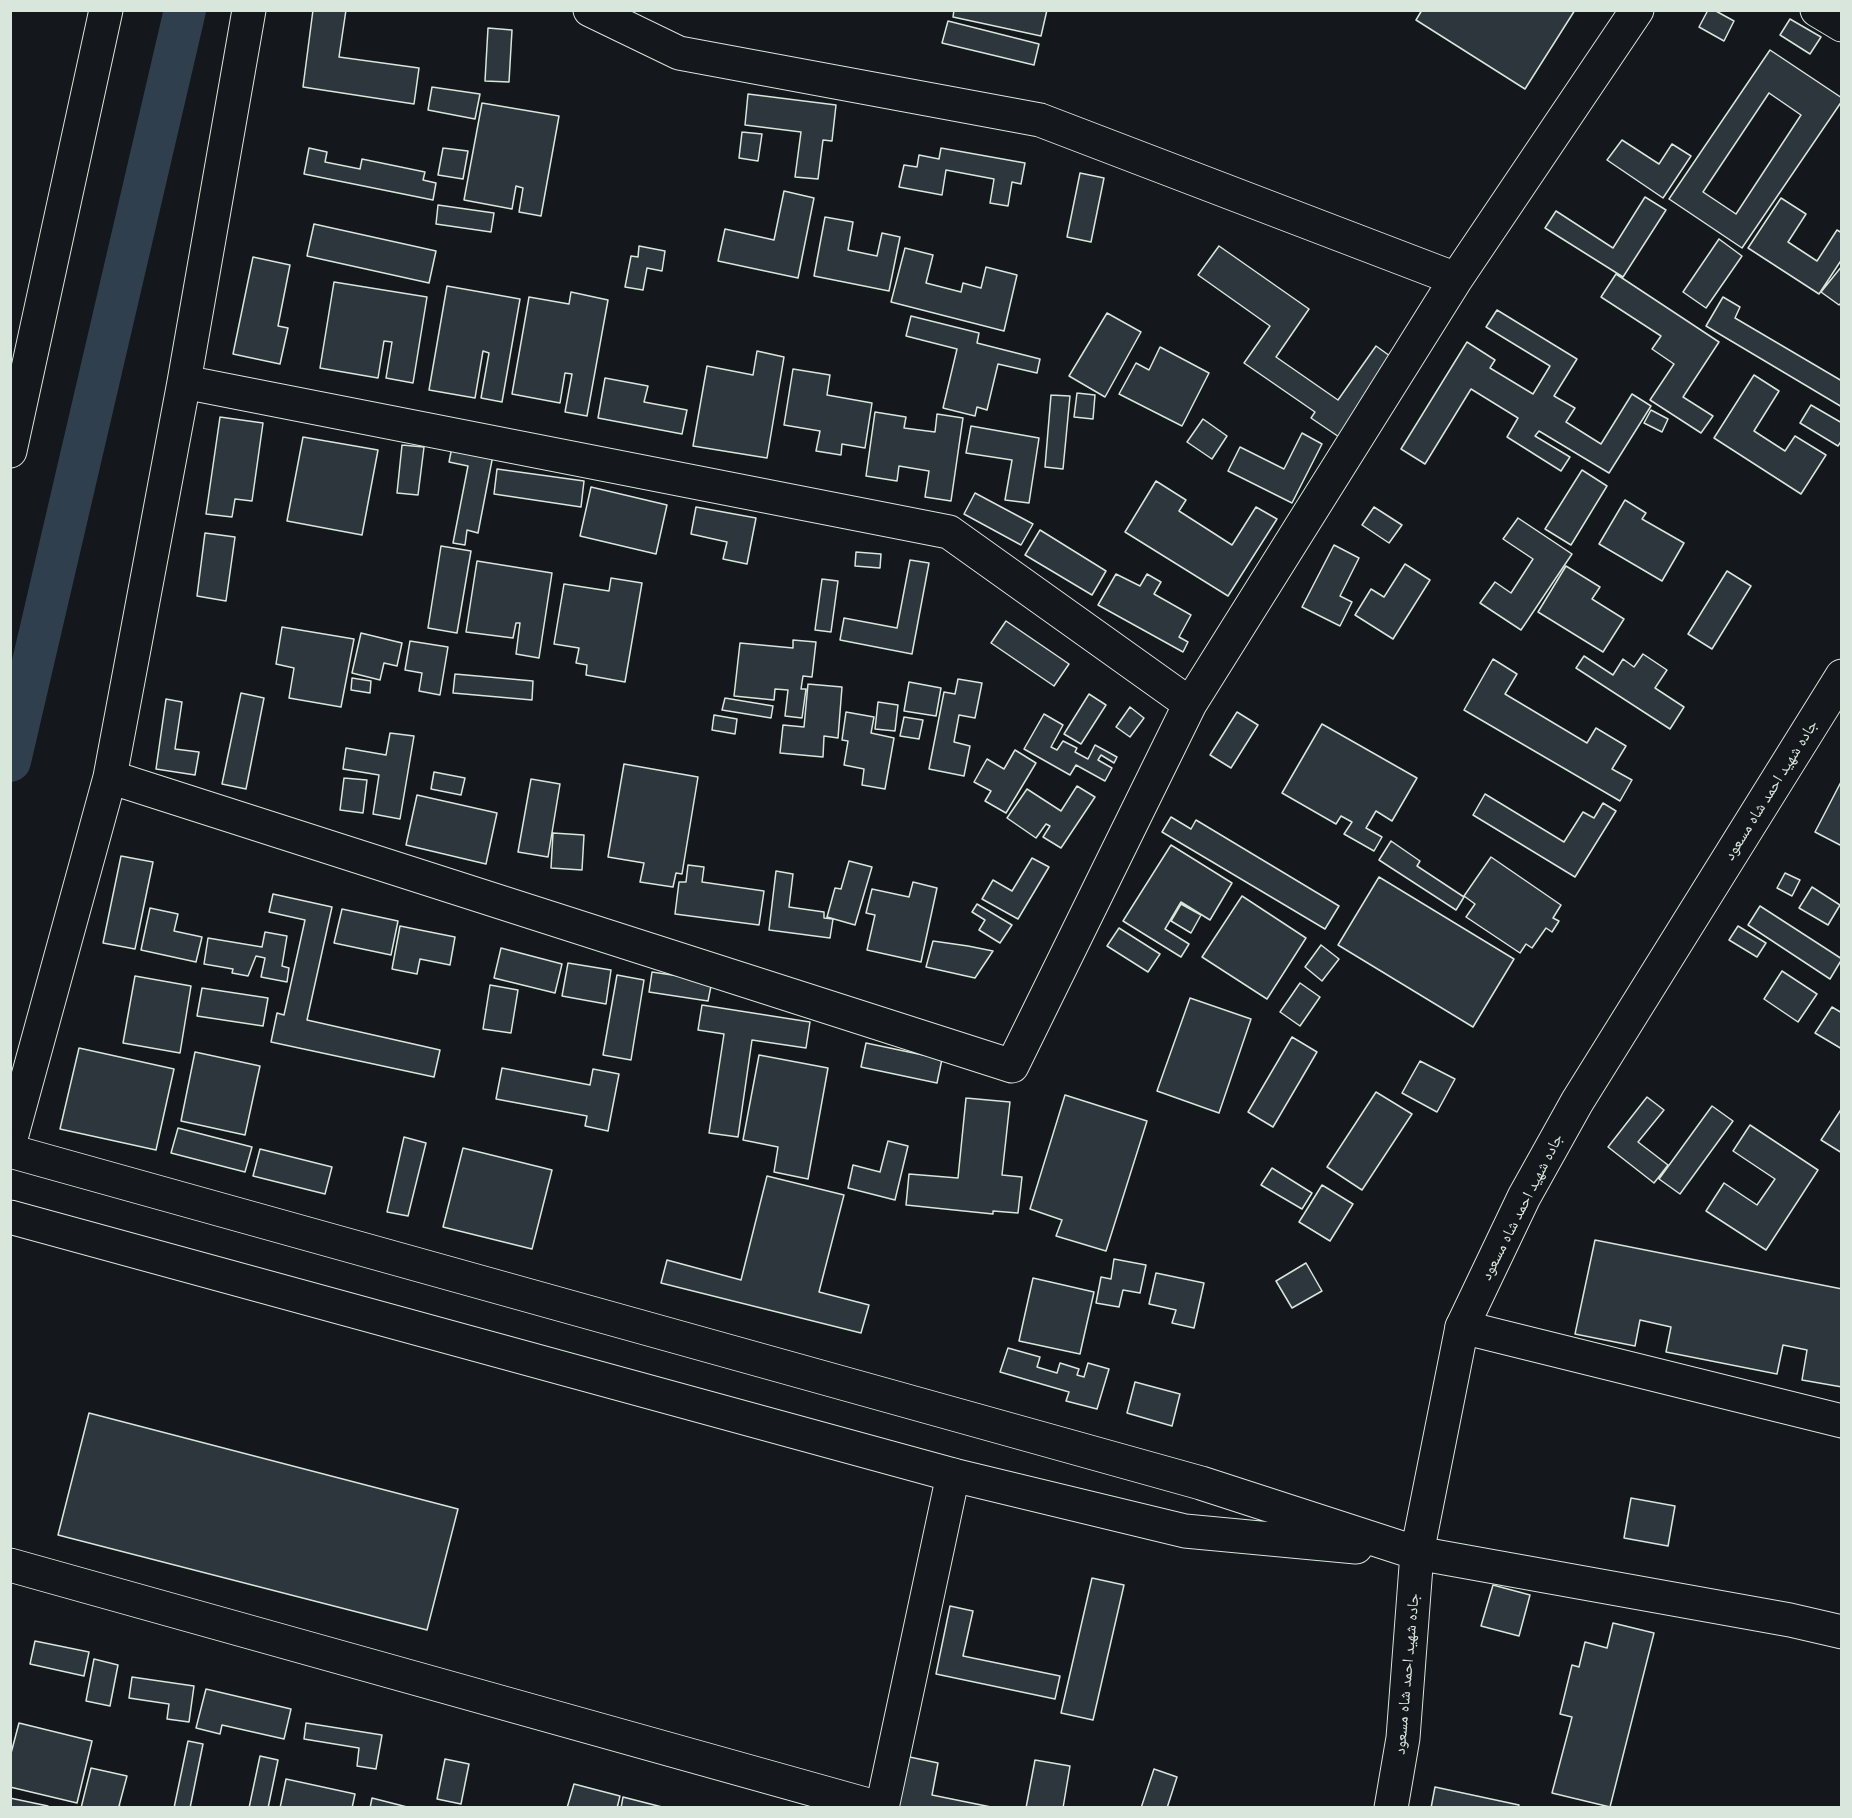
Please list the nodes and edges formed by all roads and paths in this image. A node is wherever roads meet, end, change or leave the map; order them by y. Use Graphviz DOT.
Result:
graph roads {
  1 [pos="106,10"];
  2 [pos="249,10"];
  3 [pos="590,10"];
  4 [pos="1637,10"];
  5 [pos="1817,10"];
  6 [pos="1842,25"];
  7 [pos="1456,279"];
  8 [pos="184,382"];
  9 [pos="10,451"];
  10 [pos="1842,676"];
  11 [pos="1190,704"];
  12 [pos="110,777"];
  13 [pos="10,1142"];
  14 [pos="10,1151"];
  15 [pos="10,1217"];
  16 [pos="1462,1327"];
  17 [pos="1842,1421"];
  18 [pos="953,1475"];
  19 [pos="1417,1553"];
  20 [pos="10,1565"];
  21 [pos="1842,1632"];
  22 [pos="881,1808"];
  23 [pos="1391,1808"];
  1 -- 9 [label="street"];
  2 -- 8 [label="street"];
  3 -- 7 [label="street"];
  4 -- 7 [label="street"];
  5 -- 6 [label="street"];
  7 -- 11 [label="street"];
  8 -- 11 [label="street"];
  8 -- 12 [label="street"];
  10 -- 16 [label="street, جاده شهيد احمد شاه مسعود"];
  11 -- 12 [label="street"];
  12 -- 13 [label="street"];
  14 -- 19 [label="street"];
  15 -- 18 [label="street"];
  16 -- 17 [label="street"];
  16 -- 19 [label="street, جاده شهيد احمد شاه مسعود"];
  18 -- 19 [label="street"];
  18 -- 22 [label="street"];
  19 -- 21 [label="street"];
  19 -- 23 [label="street, جاده شهيد احمد شاه مسعود"];
  20 -- 22 [label="street"];
}
